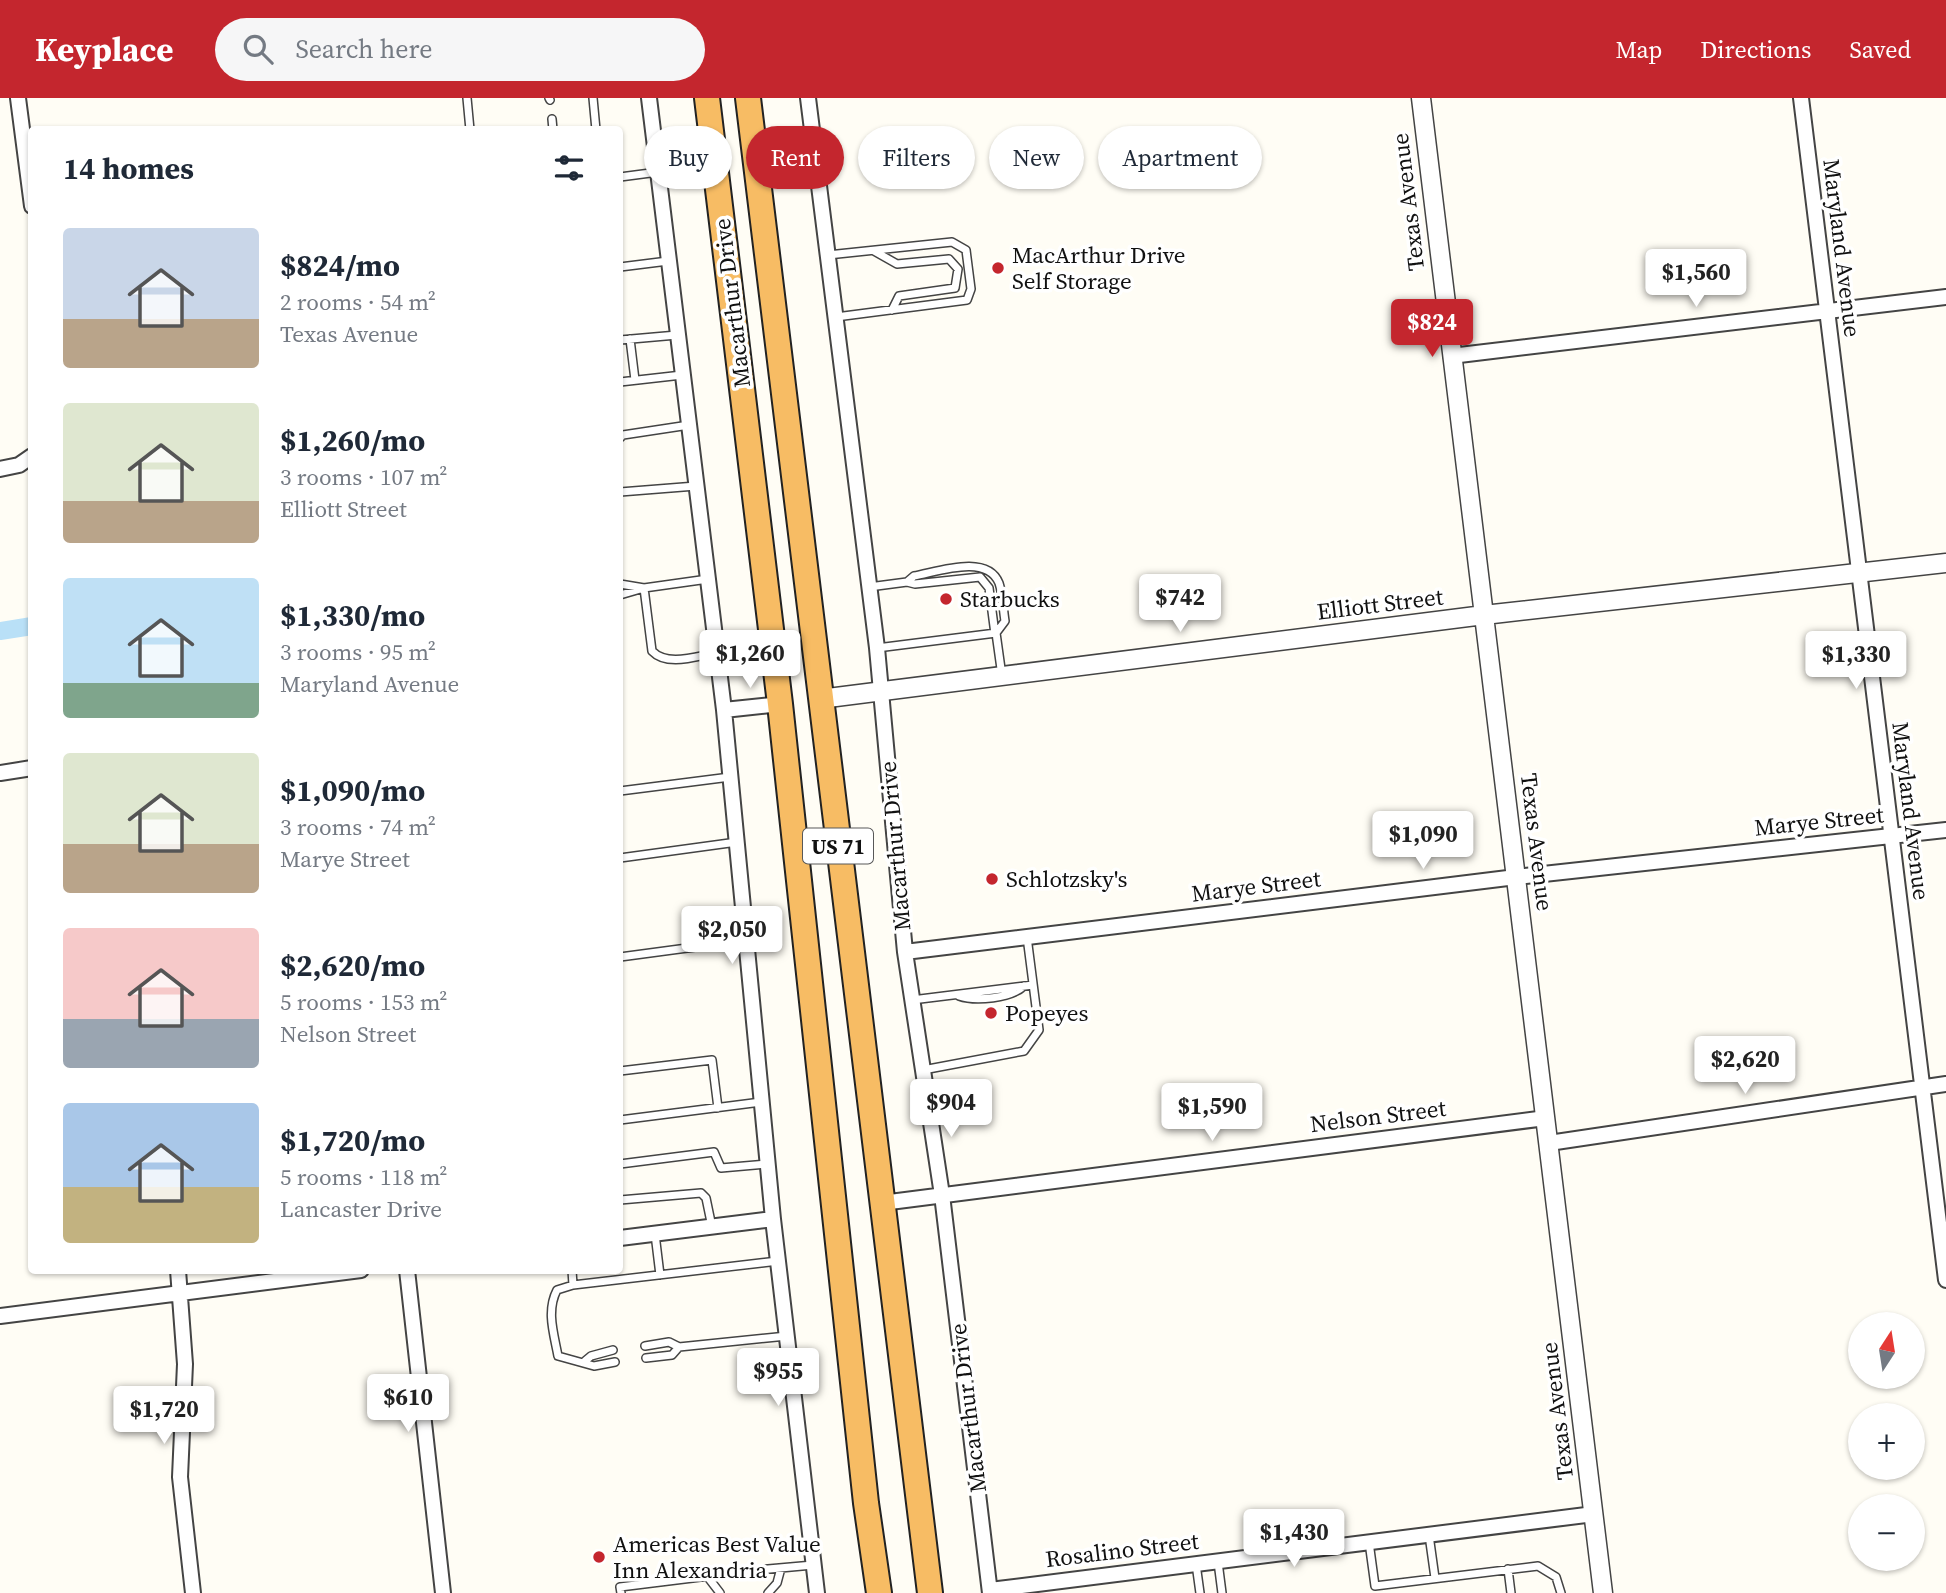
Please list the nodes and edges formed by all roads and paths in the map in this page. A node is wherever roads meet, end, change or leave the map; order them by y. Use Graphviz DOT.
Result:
graph roads {
  1 [pos="18,98"];
  2 [pos="467,98"];
  3 [pos="649,98"];
  4 [pos="707,98"];
  5 [pos="748,98"];
  6 [pos="808,98"];
  7 [pos="1420,98"];
  8 [pos="1801,98"];
  9 [pos="593,102"];
  10 [pos="584,106"];
  11 [pos="552,119"];
  12 [pos="587,124"];
  13 [pos="470,126"];
  14 [pos="555,126"];
  15 [pos="596,126"];
  16 [pos="652,126"];
  17 [pos="644,174"];
  18 [pos="28,175"];
  19 [pos="623,177"];
  20 [pos="659,189"];
  21 [pos="872,250"];
  22 [pos="828,255"];
  23 [pos="668,261"];
  24 [pos="623,267"];
  25 [pos="1946,297"];
  26 [pos="892,310"];
  27 [pos="1827,311"];
  28 [pos="836,317"];
  29 [pos="677,335"];
  30 [pos="630,339"];
  31 [pos="623,340"];
  32 [pos="1451,356"];
  33 [pos="682,375"];
  34 [pos="635,380"];
  35 [pos="623,382"];
  36 [pos="689,425"];
  37 [pos="623,435"];
  38 [pos="28,459"];
  39 [pos="0,469"];
  40 [pos="696,486"];
  41 [pos="623,493"];
  42 [pos="1946,563"];
  43 [pos="1859,573"];
  44 [pos="708,579"];
  45 [pos="623,584"];
  46 [pos="869,587"];
  47 [pos="644,588"];
  48 [pos="623,594"];
  49 [pos="1484,615"];
  50 [pos="995,633"];
  51 [pos="877,649"];
  52 [pos="717,653"];
  53 [pos="1002,677"];
  54 [pos="881,691"];
  55 [pos="820,699"];
  56 [pos="780,704"];
  57 [pos="724,710"];
  58 [pos="28,769"];
  59 [pos="0,773"];
  60 [pos="731,777"];
  61 [pos="623,791"];
  62 [pos="1946,830"];
  63 [pos="1892,836"];
  64 [pos="737,842"];
  65 [pos="623,858"];
  66 [pos="1517,877"];
  67 [pos="1027,937"];
  68 [pos="747,940"];
  69 [pos="905,952"];
  70 [pos="623,957"];
  71 [pos="1029,985"];
  72 [pos="912,1000"];
  73 [pos="623,1070"];
  74 [pos="923,1070"];
  75 [pos="1946,1084"];
  76 [pos="1922,1087"];
  77 [pos="762,1102"];
  78 [pos="718,1108"];
  79 [pos="1546,1118"];
  80 [pos="623,1120"];
  81 [pos="1549,1143"];
  82 [pos="623,1164"];
  83 [pos="768,1164"];
  84 [pos="942,1195"];
  85 [pos="623,1200"];
  86 [pos="882,1203"];
  87 [pos="774,1219"];
  88 [pos="712,1227"];
  89 [pos="655,1234"];
  90 [pos="623,1238"];
  91 [pos="778,1261"];
  92 [pos="1946,1272"];
  93 [pos="178,1274"];
  94 [pos="332,1274"];
  95 [pos="407,1274"];
  96 [pos="572,1274"];
  97 [pos="660,1275"];
  98 [pos="573,1285"];
  99 [pos="181,1295"];
  100 [pos="0,1316"];
  101 [pos="787,1336"];
  102 [pos="645,1346"];
  103 [pos="679,1347"];
  104 [pos="613,1350"];
  105 [pos="646,1358"];
  106 [pos="585,1361"];
  107 [pos="615,1362"];
  108 [pos="866,1503"];
  109 [pos="1594,1514"];
  110 [pos="1429,1535"];
  111 [pos="1369,1542"];
  112 [pos="1218,1561"];
  113 [pos="1196,1564"];
  114 [pos="814,1565"];
  115 [pos="781,1568"];
  116 [pos="1508,1569"];
  117 [pos="758,1570"];
  118 [pos="733,1573"];
  119 [pos="707,1576"];
  120 [pos="1435,1578"];
  121 [pos="1375,1589"];
  122 [pos="990,1592"];
  123 [pos="193,1593"];
  124 [pos="443,1593"];
  125 [pos="621,1593"];
  126 [pos="720,1593"];
  127 [pos="768,1593"];
  128 [pos="817,1593"];
  129 [pos="865,1593"];
  130 [pos="879,1593"];
  131 [pos="930,1593"];
  132 [pos="1200,1593"];
  133 [pos="1222,1593"];
  134 [pos="1511,1593"];
  135 [pos="1561,1593"];
  136 [pos="1603,1593"];
  1 -- 18 [label="street"];
  2 -- 13 [label="lane"];
  3 -- 16 [label="street"];
  4 -- 56 [label="highway, Macarthur Drive / US 71"];
  5 -- 55 [label="highway, Macarthur Drive / US 71"];
  6 -- 22 [label="street, Macarthur Drive"];
  7 -- 32 [label="street, Texas Avenue"];
  8 -- 27 [label="street, Maryland Avenue"];
  9 -- 10 [label="lane"];
  9 -- 15 [label="lane"];
  11 -- 14 [label="lane"];
  12 -- 15 [label="lane"];
  17 -- 19 [label="lane"];
  20 -- 23 [label="street"];
  21 -- 22 [label="lane"];
  21 -- 26 [label="lane"];
  21 -- 26 [label="lane"];
  22 -- 28 [label="street, Macarthur Drive"];
  23 -- 24 [label="lane"];
  23 -- 29 [label="street"];
  25 -- 27 [label="street"];
  26 -- 28 [label="lane"];
  27 -- 32 [label="street"];
  27 -- 43 [label="street, Maryland Avenue"];
  28 -- 46 [label="street, Macarthur Drive"];
  29 -- 30 [label="lane"];
  29 -- 33 [label="street"];
  30 -- 31 [label="lane"];
  30 -- 34 [label="lane"];
  32 -- 49 [label="street, Texas Avenue"];
  33 -- 34 [label="lane"];
  33 -- 36 [label="street"];
  34 -- 35 [label="lane"];
  36 -- 37 [label="lane"];
  36 -- 40 [label="street"];
  38 -- 39 [label="street"];
  40 -- 41 [label="lane"];
  40 -- 44 [label="street"];
  42 -- 43 [label="street, Elliott Street"];
  43 -- 49 [label="street, Elliott Street"];
  43 -- 63 [label="street, Maryland Avenue"];
  44 -- 47 [label="lane"];
  44 -- 52 [label="street"];
  45 -- 47 [label="lane"];
  46 -- 50 [label="lane"];
  46 -- 51 [label="street, Macarthur Drive"];
  47 -- 48 [label="lane"];
  47 -- 52 [label="lane"];
  49 -- 53 [label="street, Elliott Street"];
  49 -- 66 [label="street, Texas Avenue"];
  50 -- 51 [label="lane"];
  50 -- 53 [label="lane"];
  51 -- 54 [label="street, Macarthur Drive"];
  52 -- 57 [label="street"];
  53 -- 54 [label="street, Elliott Street"];
  54 -- 55 [label="street, Elliott Street"];
  54 -- 69 [label="street, Macarthur Drive"];
  55 -- 56 [label="highway"];
  55 -- 86 [label="highway, Macarthur Drive / US 71"];
  56 -- 57 [label="street"];
  56 -- 108 [label="highway, Macarthur Drive / US 71"];
  57 -- 60 [label="street"];
  58 -- 59 [label="street"];
  60 -- 61 [label="lane"];
  60 -- 64 [label="street"];
  62 -- 63 [label="street, Marye Street"];
  63 -- 66 [label="street, Marye Street"];
  63 -- 76 [label="street, Maryland Avenue"];
  64 -- 65 [label="lane"];
  64 -- 68 [label="street"];
  66 -- 67 [label="street, Marye Street"];
  66 -- 79 [label="street, Texas Avenue"];
  67 -- 69 [label="street, Marye Street"];
  67 -- 71 [label="lane"];
  68 -- 70 [label="lane"];
  68 -- 77 [label="street"];
  69 -- 72 [label="street, Macarthur Drive"];
  71 -- 72 [label="lane"];
  71 -- 74 [label="lane"];
  72 -- 74 [label="street, Macarthur Drive"];
  73 -- 78 [label="lane"];
  74 -- 84 [label="street, Macarthur Drive"];
  75 -- 76 [label="street"];
  76 -- 81 [label="street"];
  76 -- 92 [label="street, Maryland Avenue"];
  77 -- 78 [label="lane"];
  77 -- 83 [label="street"];
  78 -- 80 [label="lane"];
  79 -- 81 [label="street, Texas Avenue"];
  79 -- 84 [label="street, Nelson Street"];
  81 -- 109 [label="street, Texas Avenue"];
  82 -- 83 [label="lane"];
  83 -- 87 [label="street"];
  84 -- 86 [label="street, Nelson Street"];
  84 -- 122 [label="street, Macarthur Drive"];
  85 -- 88 [label="lane"];
  86 -- 131 [label="highway, Macarthur Drive / US 71"];
  87 -- 88 [label="street"];
  87 -- 91 [label="street"];
  88 -- 89 [label="street"];
  89 -- 90 [label="street"];
  89 -- 97 [label="lane"];
  91 -- 97 [label="lane"];
  91 -- 101 [label="street"];
  93 -- 99 [label="street"];
  94 -- 99 [label="street"];
  95 -- 124 [label="street"];
  96 -- 98 [label="lane"];
  97 -- 98 [label="lane"];
  98 -- 106 [label="lane"];
  99 -- 100 [label="street"];
  99 -- 123 [label="street"];
  101 -- 103 [label="lane"];
  101 -- 114 [label="street"];
  102 -- 103 [label="lane"];
  103 -- 105 [label="lane"];
  104 -- 106 [label="lane"];
  106 -- 107 [label="lane"];
  108 -- 129 [label="highway"];
  108 -- 130 [label="highway, Macarthur Drive / US 71"];
  109 -- 110 [label="street, Rosalino Street"];
  109 -- 136 [label="street, Texas Avenue"];
  110 -- 111 [label="street, Rosalino Street"];
  110 -- 120 [label="lane"];
  111 -- 112 [label="street, Rosalino Street"];
  111 -- 121 [label="lane"];
  112 -- 113 [label="street, Rosalino Street"];
  112 -- 133 [label="lane"];
  113 -- 122 [label="street, Rosalino Street"];
  113 -- 132 [label="lane"];
  114 -- 115 [label="lane"];
  114 -- 128 [label="street"];
  115 -- 117 [label="lane"];
  115 -- 127 [label="lane"];
  116 -- 120 [label="lane"];
  116 -- 134 [label="lane"];
  116 -- 135 [label="lane"];
  118 -- 119 [label="lane"];
  119 -- 125 [label="lane"];
  119 -- 126 [label="lane"];
  120 -- 121 [label="lane"];
}
